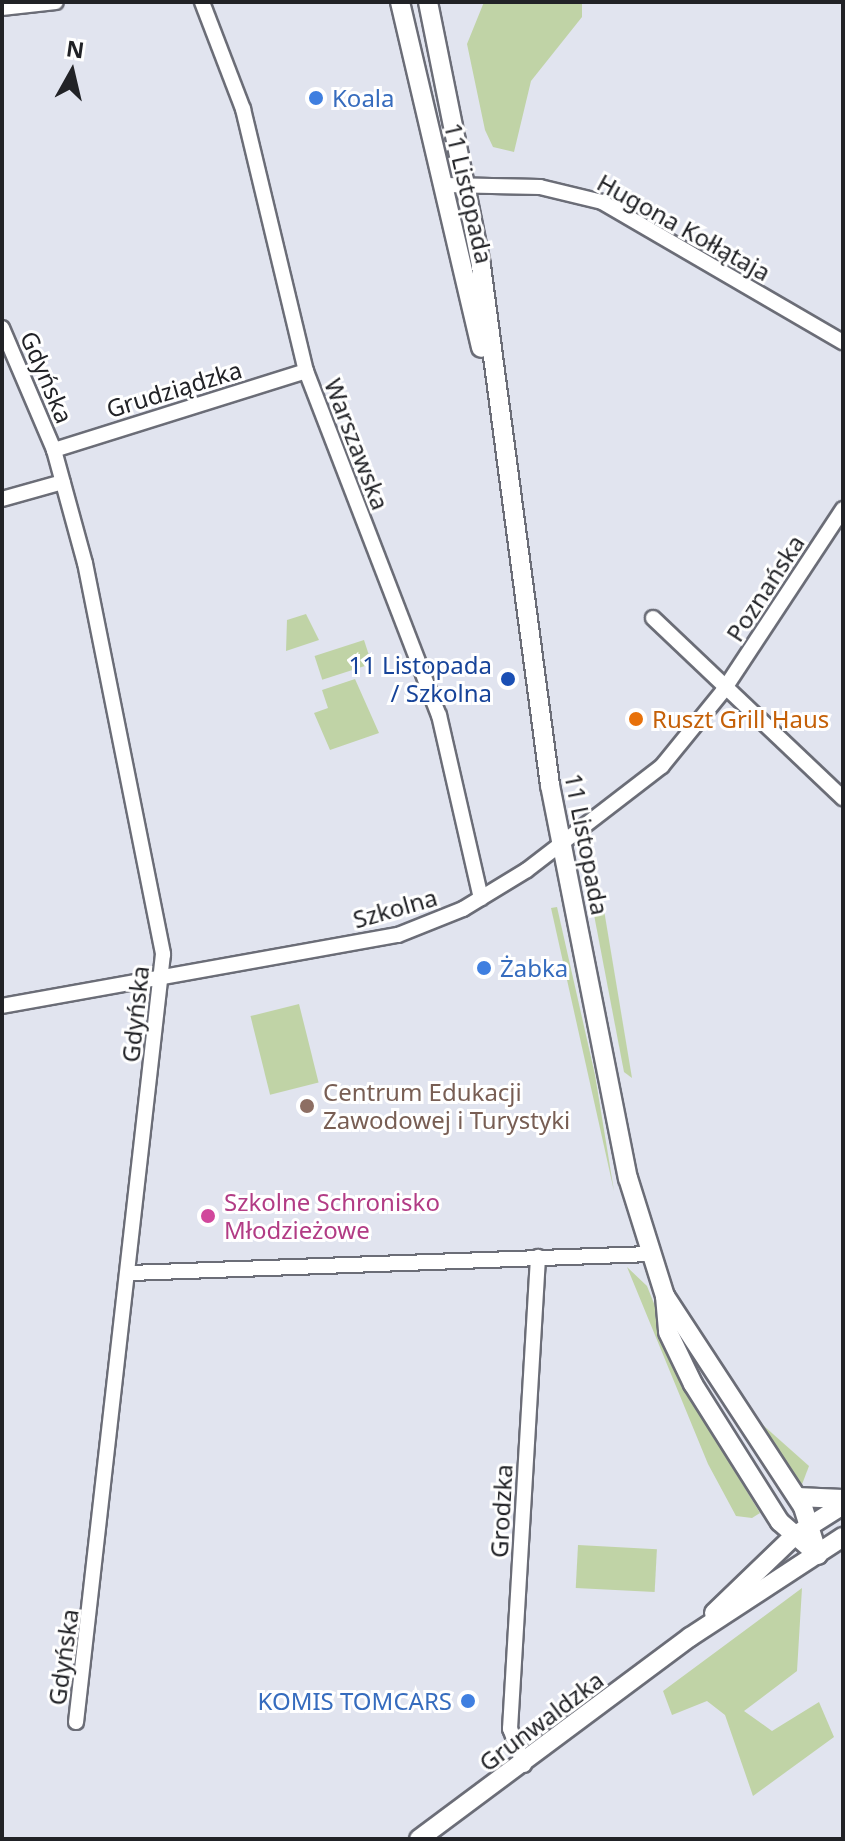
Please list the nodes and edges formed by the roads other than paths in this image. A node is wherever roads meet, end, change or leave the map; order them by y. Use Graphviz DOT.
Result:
graph roads {
  1 [pos="56,2"];
  2 [pos="202,2"];
  3 [pos="392,2"];
  4 [pos="400,2"];
  5 [pos="431,7"];
  6 [pos="2,8"];
  7 [pos="405,23"];
  8 [pos="465,183"];
  9 [pos="444,185"];
  10 [pos="2,328"];
  11 [pos="843,342"];
  12 [pos="306,371"];
  13 [pos="493,394"];
  14 [pos="54,450"];
  15 [pos="63,482"];
  16 [pos="2,499"];
  17 [pos="843,509"];
  18 [pos="653,618"];
  19 [pos="723,691"];
  20 [pos="843,798"];
  21 [pos="562,844"];
  22 [pos="481,898"];
  23 [pos="159,977"];
  24 [pos="2,1006"];
  25 [pos="651,1254"];
  26 [pos="538,1257"];
  27 [pos="130,1273"];
  28 [pos="665,1296"];
  29 [pos="736,1413"];
  30 [pos="715,1424"];
  31 [pos="797,1497"];
  32 [pos="843,1502"];
  33 [pos="812,1523"];
  34 [pos="794,1536"];
  35 [pos="843,1537"];
  36 [pos="818,1555"];
  37 [pos="690,1637"];
  38 [pos="76,1722"];
  39 [pos="524,1765"];
  40 [pos="419,1839"];
  1 -- 6 [label="street"];
  2 -- 12 [label="street, Warszawska"];
  3 -- 7 [label="street"];
  4 -- 7 [label="street, 11 Listopada"];
  5 -- 8 [label="street, 11 Listopada"];
  7 -- 9 [label="street, 11 Listopada"];
  8 -- 9 [label="street, Hugona Kołłątaja"];
  8 -- 11 [label="street, Hugona Kołłątaja"];
  8 -- 13 [label="street, 11 Listopada"];
  9 -- 13 [label="street, 11 Listopada"];
  10 -- 14 [label="street, Gdyńska"];
  12 -- 14 [label="street, Grudziądzka"];
  12 -- 22 [label="street, Warszawska"];
  13 -- 21 [label="street, 11 Listopada"];
  14 -- 15 [label="street, Gdyńska"];
  15 -- 16 [label="street"];
  15 -- 23 [label="street, Gdyńska"];
  17 -- 19 [label="street, Poznańska"];
  18 -- 19 [label="street"];
  19 -- 20 [label="street"];
  19 -- 21 [label="street, Szkolna"];
  21 -- 22 [label="street, Szkolna"];
  21 -- 25 [label="street, 11 Listopada"];
  22 -- 23 [label="street, Szkolna"];
  23 -- 24 [label="street, Szkolna"];
  23 -- 27 [label="street, Gdyńska"];
  25 -- 26 [label="street"];
  25 -- 28 [label="street, 11 Listopada"];
  26 -- 27 [label="street"];
  26 -- 39 [label="street, Grodzka"];
  27 -- 38 [label="street, Gdyńska"];
  28 -- 29 [label="street, 11 Listopada"];
  28 -- 30 [label="street, 11 Listopada"];
  29 -- 30 [label="street"];
  29 -- 31 [label="street, 11 Listopada"];
  30 -- 34 [label="street, 11 Listopada"];
  31 -- 32 [label="street"];
  31 -- 33 [label="street, 11 Listopada"];
  32 -- 33 [label="street, Grunwaldzka"];
  33 -- 34 [label="street, Grunwaldzka"];
  33 -- 36 [label="street, 11 Listopada"];
  34 -- 36 [label="street, 11 Listopada"];
  34 -- 37 [label="street, Grunwaldzka"];
  35 -- 36 [label="street, Grunwaldzka"];
  36 -- 37 [label="street, Grunwaldzka"];
  37 -- 39 [label="street, Grunwaldzka"];
  39 -- 40 [label="street, Grunwaldzka"];
}
